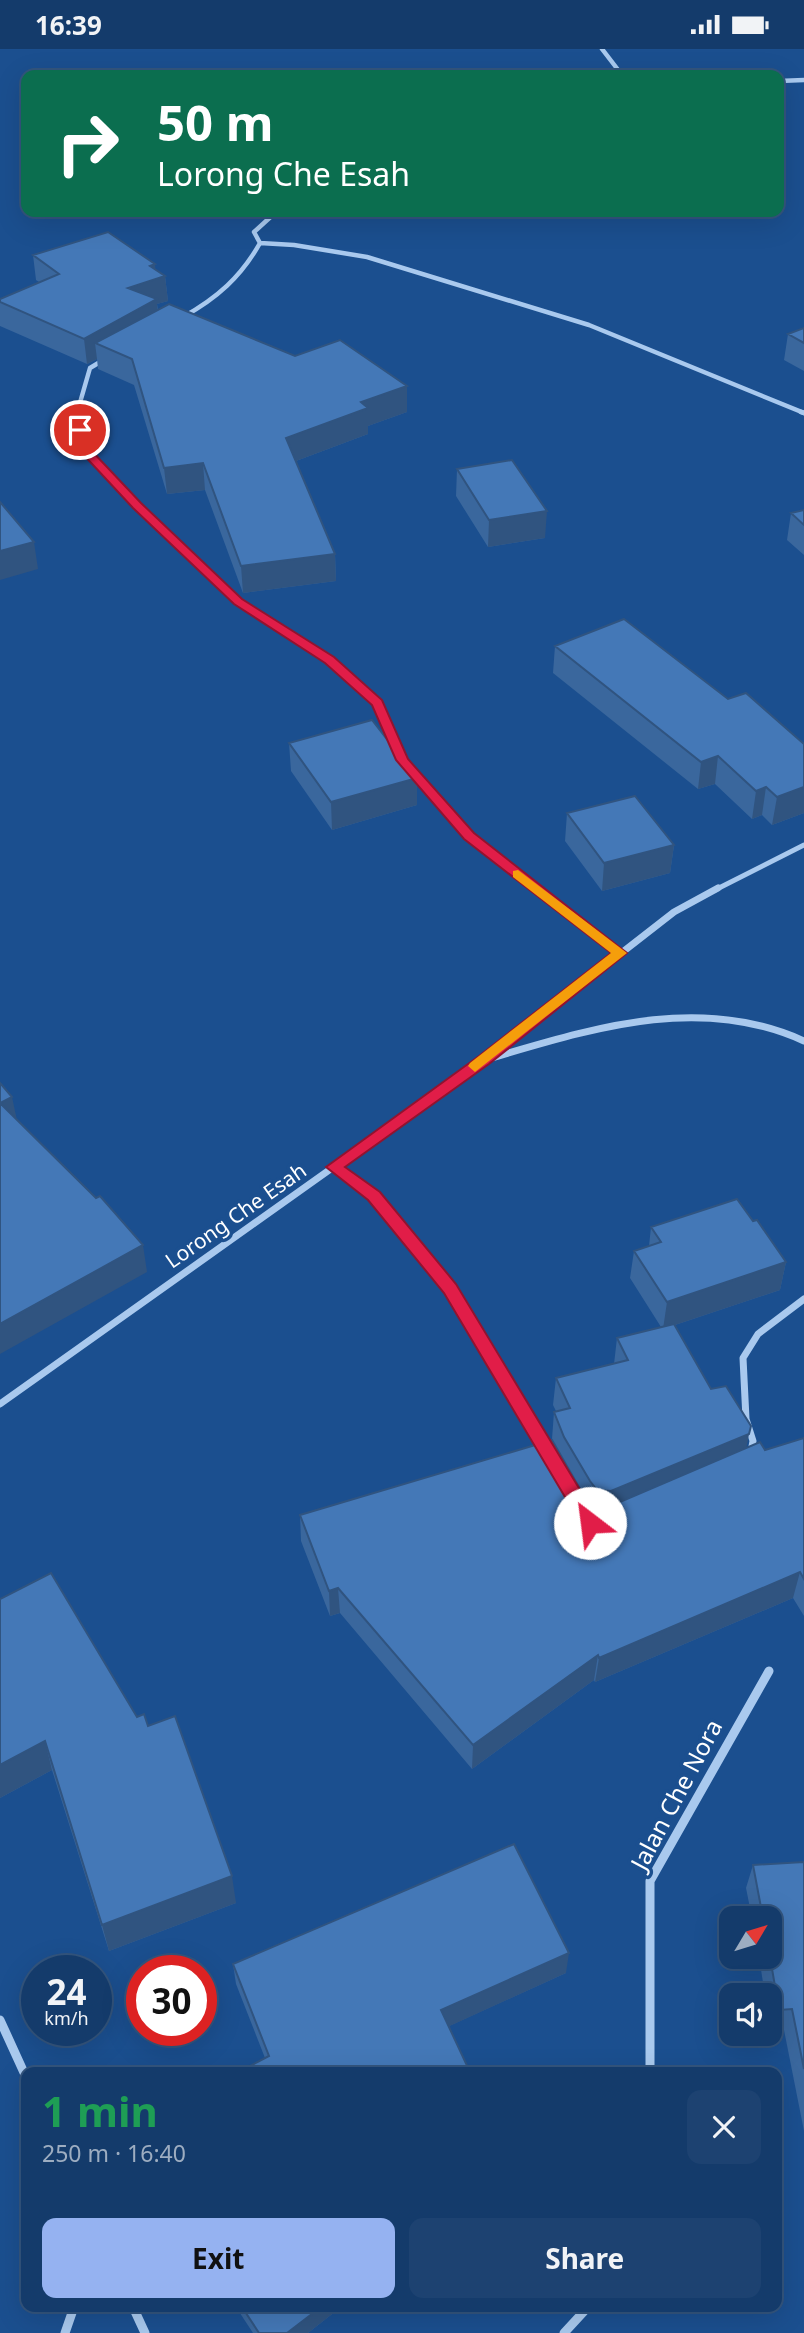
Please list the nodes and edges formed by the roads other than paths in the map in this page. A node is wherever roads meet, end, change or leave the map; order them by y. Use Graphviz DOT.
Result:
graph roads {
  1 [pos="602,49"];
  2 [pos="618,70"];
  3 [pos="804,80"];
  4 [pos="784,81"];
  5 [pos="270,217"];
  6 [pos="260,243"];
  7 [pos="172,323"];
  8 [pos="113,355"];
  9 [pos="804,413"];
  10 [pos="804,845"];
  11 [pos="620,953"];
  12 [pos="804,1041"];
  13 [pos="484,1060"];
  14 [pos="334,1167"];
  15 [pos="804,1299"];
  16 [pos="0,1404"];
  17 [pos="552,1458"];
  18 [pos="749,1465"];
  19 [pos="769,1671"];
  20 [pos="0,2020"];
  21 [pos="21,2067"];
  22 [pos="650,2067"];
  23 [pos="72,2312"];
  24 [pos="135,2312"];
  25 [pos="583,2312"];
  26 [pos="65,2333"];
  27 [pos="145,2333"];
  28 [pos="564,2333"];
  1 -- 2 [label="street"];
  3 -- 4 [label="street"];
  5 -- 6 [label="street"];
  6 -- 7 [label="street"];
  6 -- 9 [label="street"];
  8 -- 11 [label="street"];
  10 -- 11 [label="street, Lorong Che Esah"];
  11 -- 13 [label="street, Lorong Che Esah"];
  12 -- 13 [label="street"];
  13 -- 14 [label="street, Lorong Che Esah"];
  14 -- 16 [label="street, Lorong Che Esah"];
  14 -- 17 [label="street"];
  15 -- 18 [label="street"];
  19 -- 22 [label="street, Jalan Che Nora"];
  20 -- 21 [label="street"];
  23 -- 26 [label="street"];
  24 -- 27 [label="street"];
  25 -- 28 [label="street"];
}
